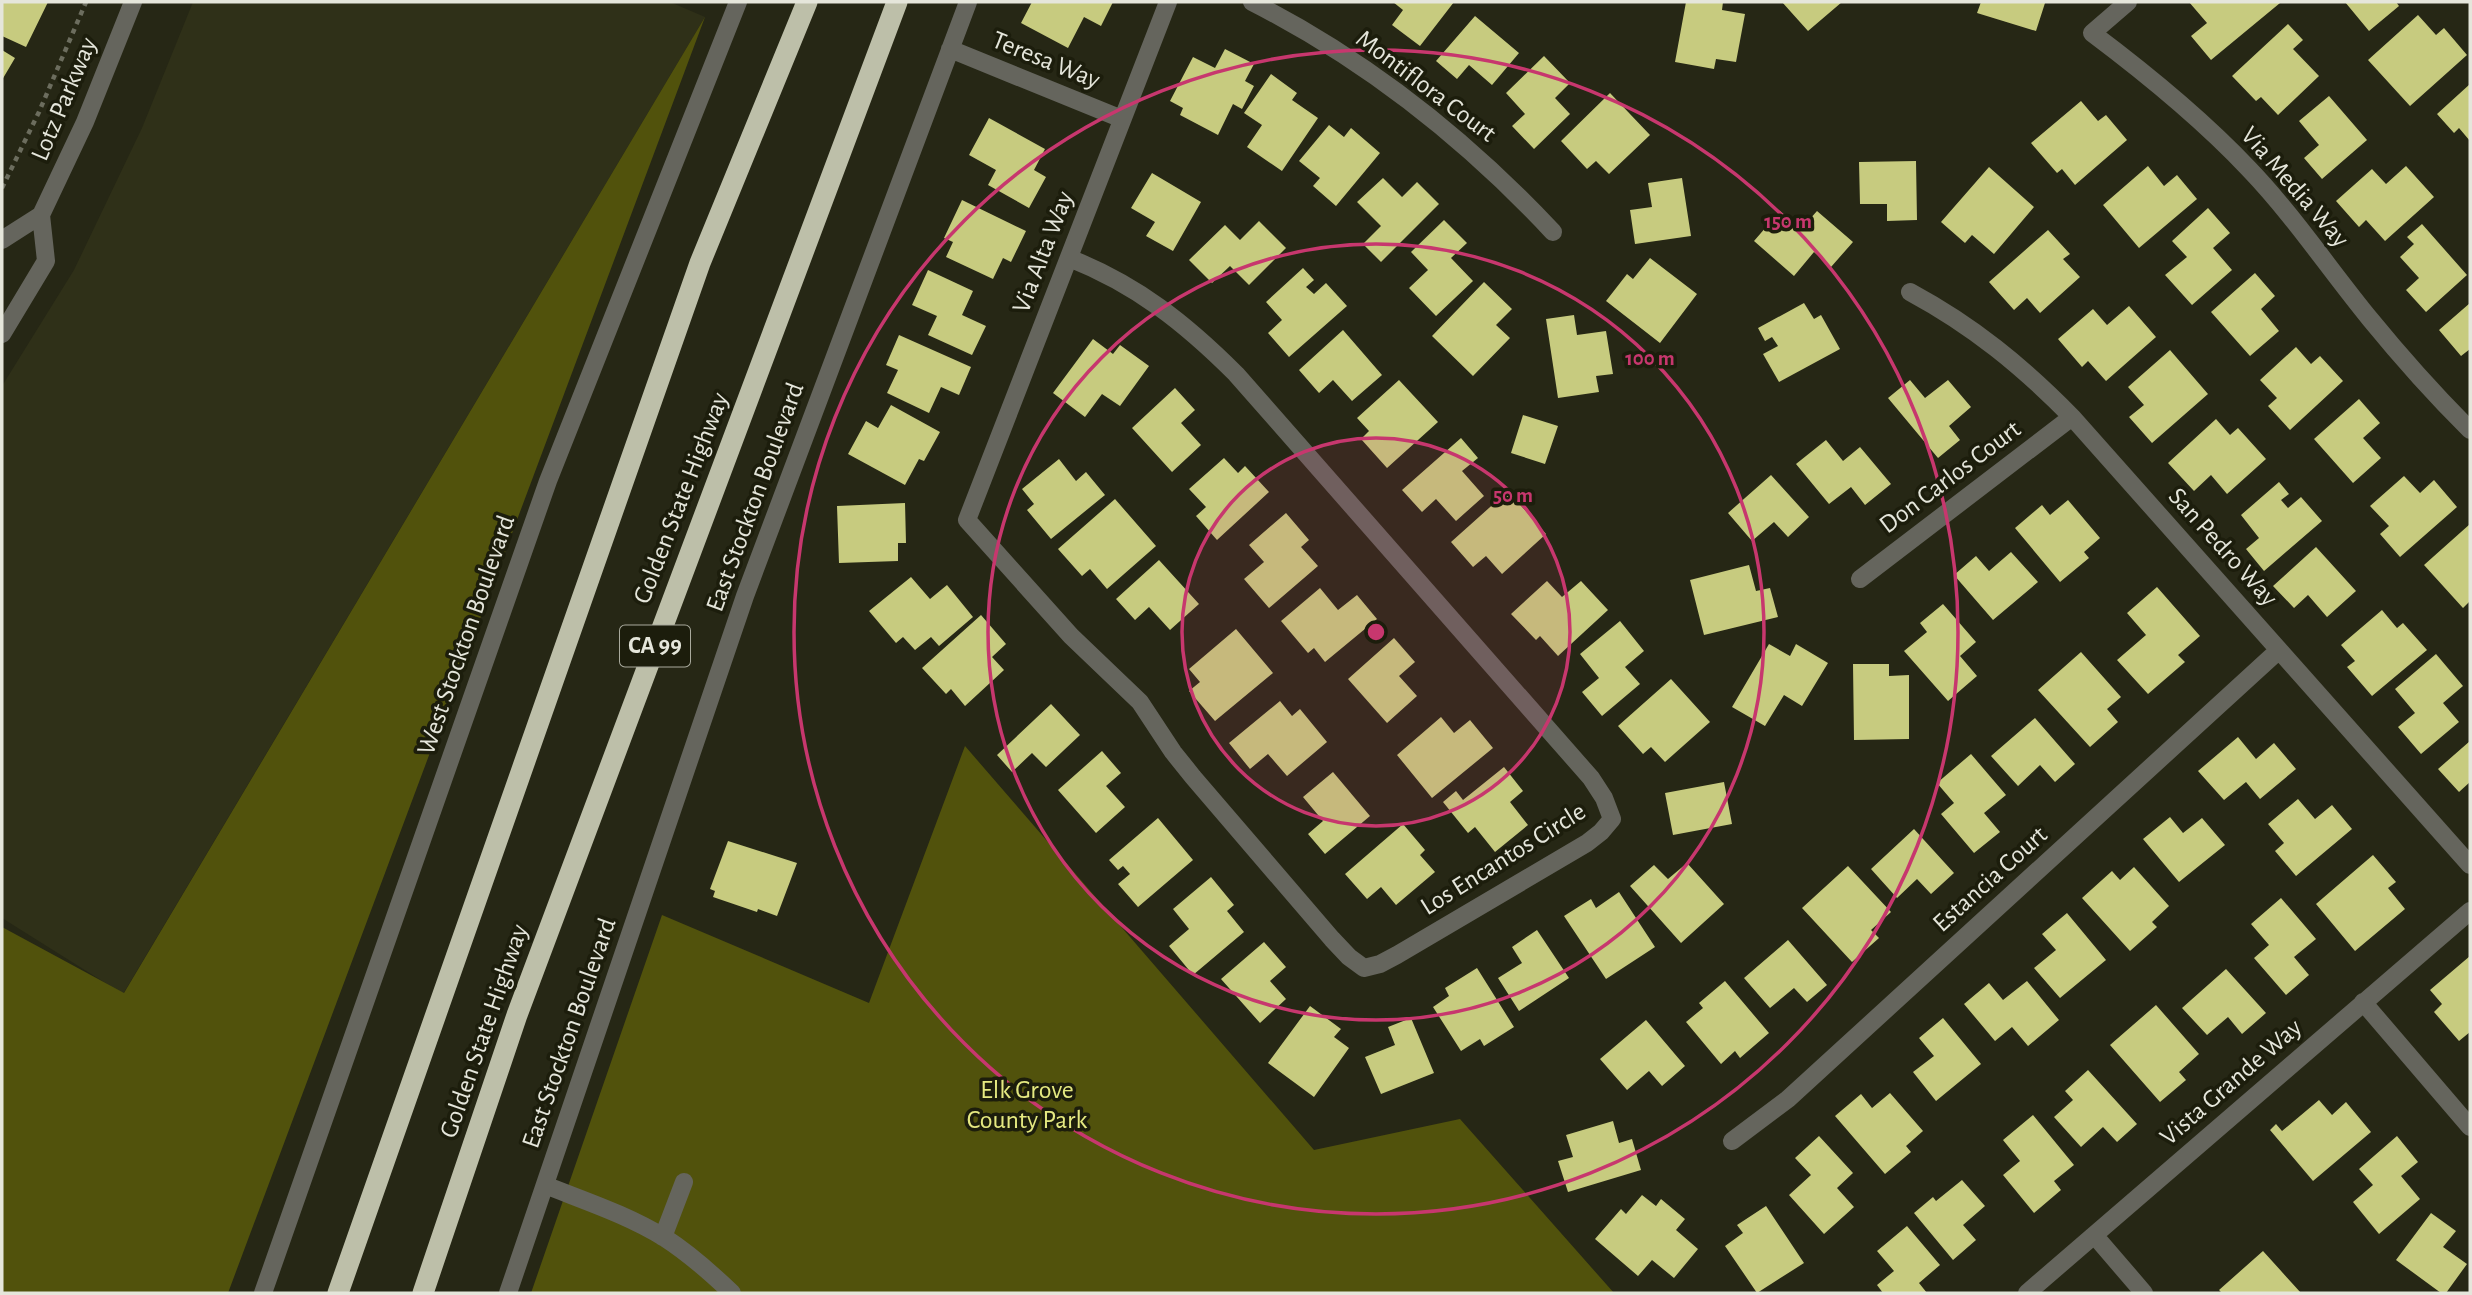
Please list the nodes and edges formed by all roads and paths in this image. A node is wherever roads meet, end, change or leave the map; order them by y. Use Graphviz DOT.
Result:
graph roads {
  1 [pos="86,2"];
  2 [pos="133,2"];
  3 [pos="738,2"];
  4 [pos="807,2"];
  5 [pos="897,2"];
  6 [pos="968,2"];
  7 [pos="1168,2"];
  8 [pos="1252,2"];
  9 [pos="2127,2"];
  10 [pos="950,49"];
  11 [pos="1122,119"];
  12 [pos="2,188"];
  13 [pos="41,215"];
  14 [pos="1553,232"];
  15 [pos="2,240"];
  16 [pos="1069,258"];
  17 [pos="1910,292"];
  18 [pos="2,334"];
  19 [pos="2072,417"];
  20 [pos="2470,430"];
  21 [pos="967,520"];
  22 [pos="1860,579"];
  23 [pos="2279,650"];
  24 [pos="2470,865"];
  25 [pos="2470,911"];
  26 [pos="2363,1002"];
  27 [pos="2470,1126"];
  28 [pos="1732,1141"];
  29 [pos="684,1182"];
  30 [pos="545,1185"];
  31 [pos="2095,1236"];
  32 [pos="663,1237"];
  33 [pos="263,1293"];
  34 [pos="338,1293"];
  35 [pos="423,1293"];
  36 [pos="508,1293"];
  37 [pos="732,1293"];
  38 [pos="2027,1293"];
  39 [pos="2144,1293"];
  1 -- 12 [label="path"];
  2 -- 13 [label="street, Lotz Parkway"];
  3 -- 33 [label="street, West Stockton Boulevard"];
  4 -- 34 [label="highway, Golden State Highway"];
  5 -- 35 [label="highway, Golden State Highway / CA 99"];
  6 -- 10 [label="street, East Stockton Boulevard"];
  7 -- 11 [label="street, Via Alta Way"];
  8 -- 14 [label="street, Montiflora Court"];
  9 -- 20 [label="street, Via Media Way"];
  10 -- 11 [label="street, Teresa Way"];
  10 -- 30 [label="street, East Stockton Boulevard"];
  11 -- 16 [label="street, Via Alta Way"];
  13 -- 15 [label="street"];
  13 -- 18 [label="street"];
  16 -- 21 [label="street, Via Alta Way"];
  16 -- 21 [label="street, Los Encantos Circle"];
  17 -- 19 [label="street, San Pedro Way"];
  19 -- 22 [label="street, Don Carlos Court"];
  19 -- 23 [label="street, San Pedro Way"];
  23 -- 24 [label="street, San Pedro Way"];
  23 -- 28 [label="street, Estancia Court"];
  25 -- 26 [label="street, Vista Grande Way"];
  26 -- 27 [label="street"];
  26 -- 31 [label="street, Vista Grande Way"];
  29 -- 32 [label="street"];
  30 -- 32 [label="street"];
  30 -- 36 [label="street, East Stockton Boulevard"];
  31 -- 38 [label="street, Vista Grande Way"];
  31 -- 39 [label="street"];
  32 -- 37 [label="street"];
}
